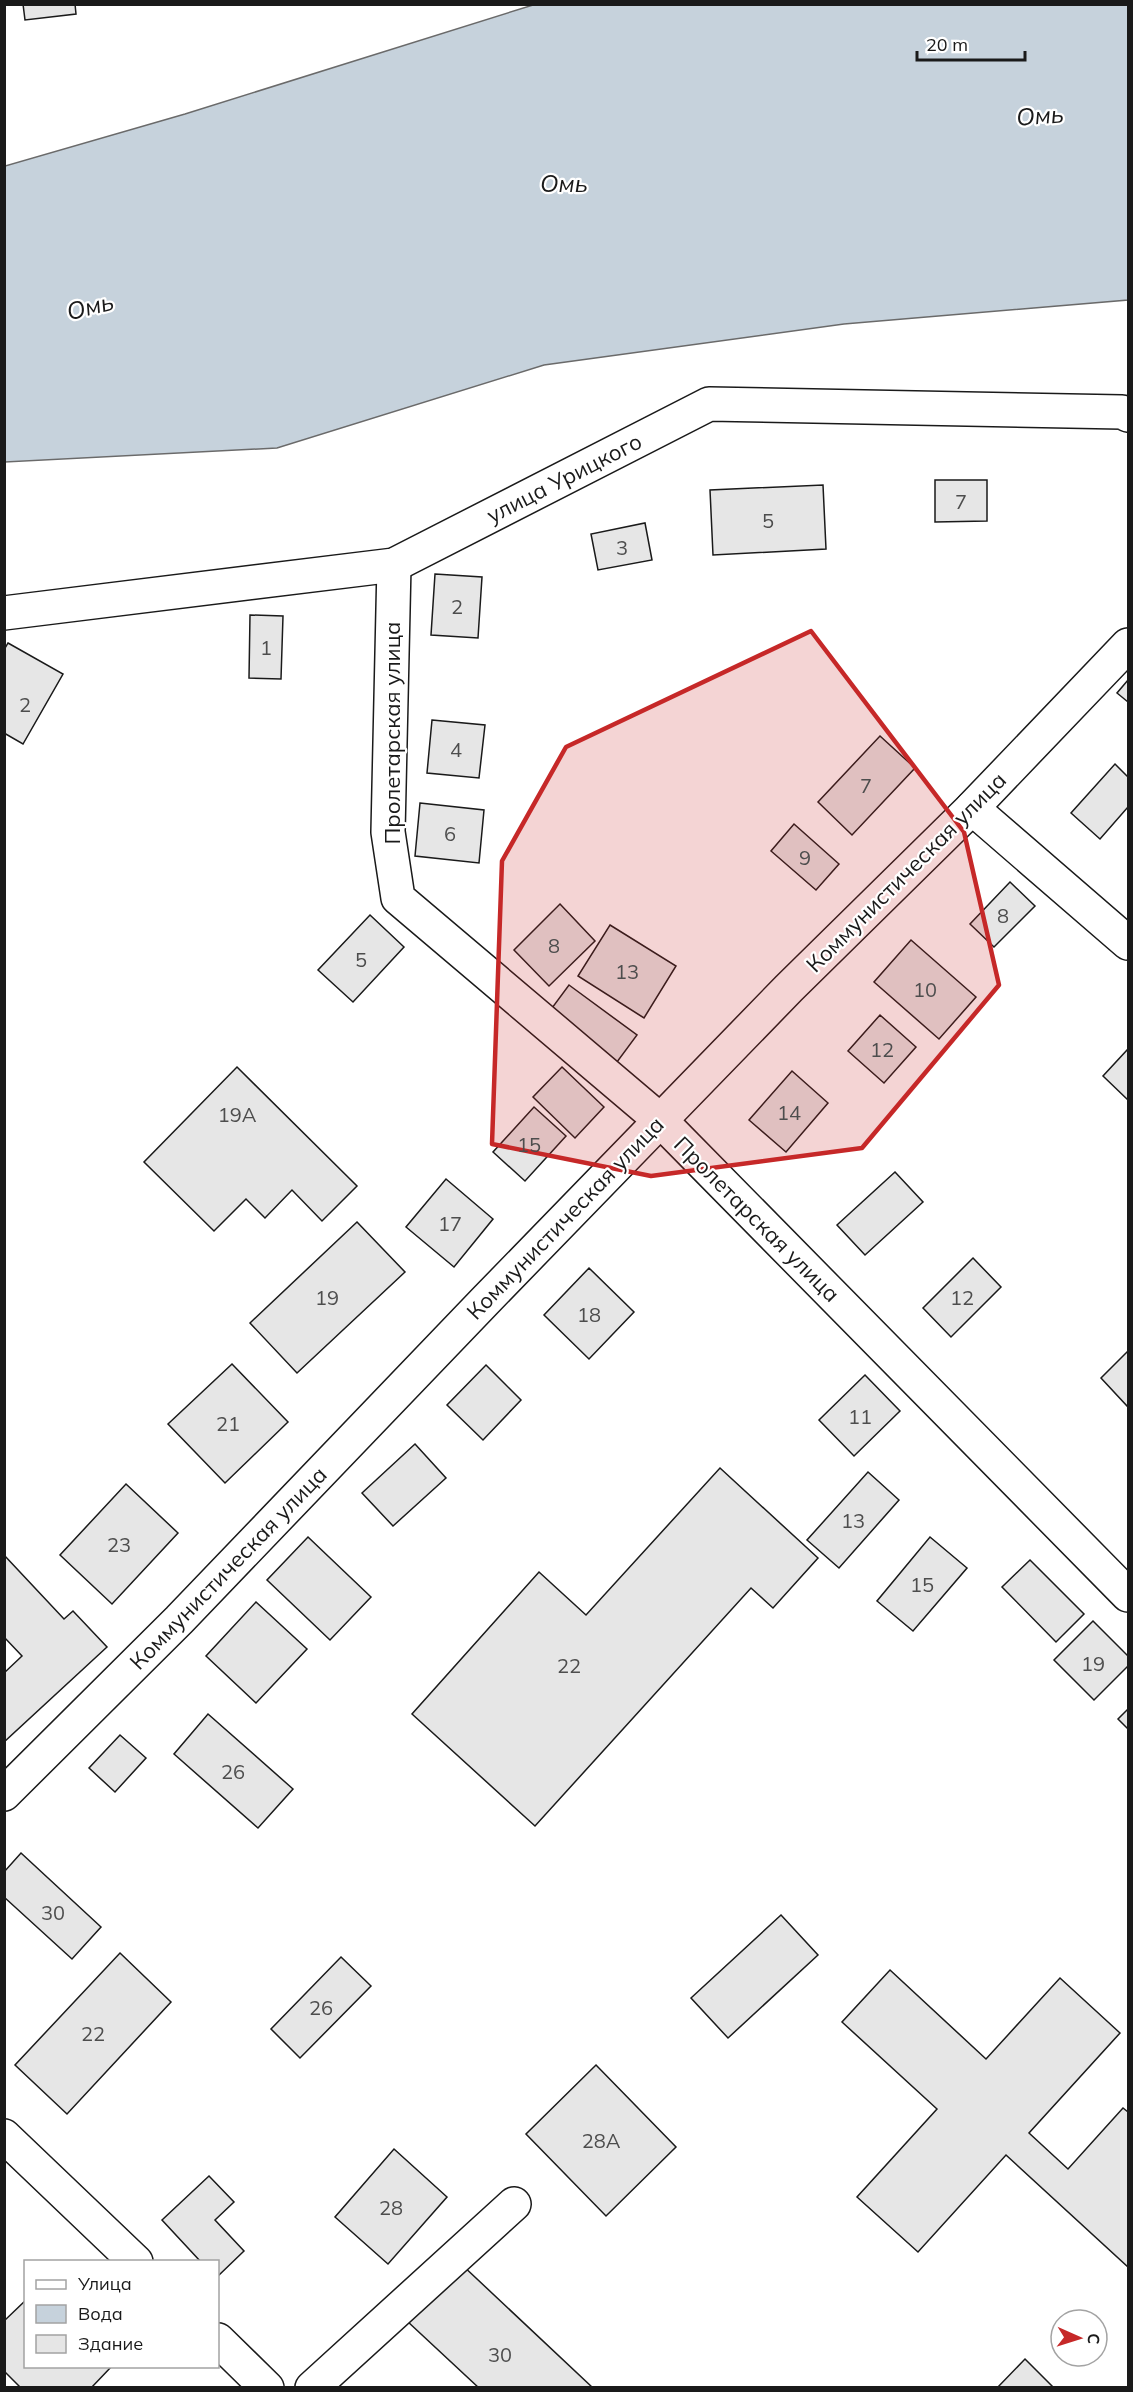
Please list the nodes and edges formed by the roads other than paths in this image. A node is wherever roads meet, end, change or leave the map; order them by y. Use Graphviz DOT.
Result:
graph roads {
  1 [pos="1128,415"];
  2 [pos="394,565"];
  3 [pos="4,613"];
  4 [pos="1128,645"];
  5 [pos="972,808"];
  6 [pos="1128,943"];
  7 [pos="661,1121"];
  8 [pos="1128,1595"];
  9 [pos="4,1794"];
  10 [pos="4,2136"];
  11 [pos="514,2204"];
  12 [pos="134,2260"];
  13 [pos="219,2341"];
  14 [pos="267,2388"];
  15 [pos="312,2388"];
  1 -- 2 [label="street, улица Урицкого"];
  2 -- 3 [label="street, улица Урицкого"];
  2 -- 7 [label="street, Пролетарская улица"];
  4 -- 5 [label="street, Коммунистическая улица"];
  5 -- 6 [label="street"];
  5 -- 7 [label="street, Коммунистическая улица"];
  7 -- 8 [label="street, Пролетарская улица"];
  7 -- 9 [label="street, Коммунистическая улица"];
  10 -- 12 [label="street"];
  11 -- 15 [label="street"];
  13 -- 14 [label="street"];
}
